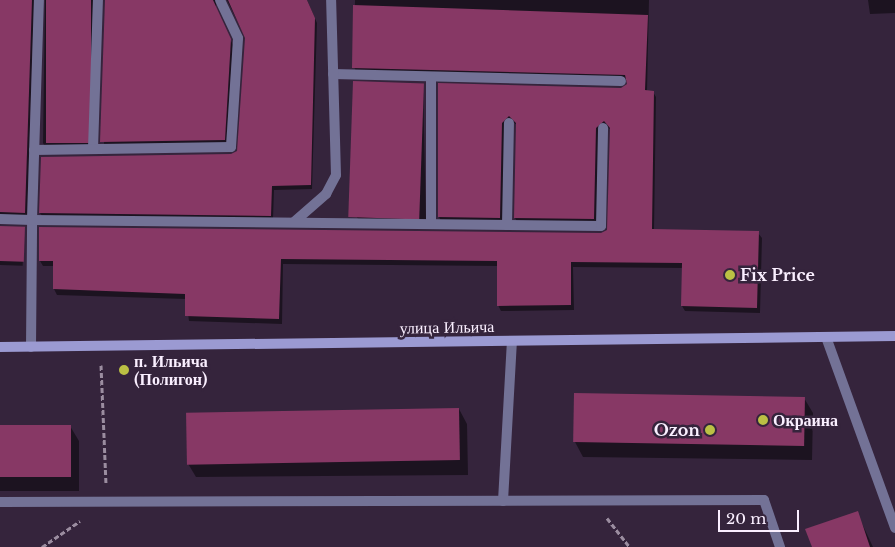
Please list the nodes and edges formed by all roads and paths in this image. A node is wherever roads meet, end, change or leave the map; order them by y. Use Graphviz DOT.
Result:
graph roads {
  1 [pos="39,0"];
  2 [pos="98,0"];
  3 [pos="220,0"];
  4 [pos="331,0"];
  5 [pos="333,74"];
  6 [pos="431,77"];
  7 [pos="621,82"];
  8 [pos="509,124"];
  9 [pos="603,128"];
  10 [pos="34,150"];
  11 [pos="93,150"];
  12 [pos="0,219"];
  13 [pos="32,220"];
  14 [pos="294,222"];
  15 [pos="431,224"];
  16 [pos="507,224"];
  17 [pos="895,336"];
  18 [pos="826,337"];
  19 [pos="512,341"];
  20 [pos="0,347"];
  21 [pos="31,347"];
  22 [pos="100,347"];
  23 [pos="592,500"];
  24 [pos="503,501"];
  25 [pos="0,502"];
  26 [pos="107,502"];
  27 [pos="895,528"];
  28 [pos="42,547"];
  29 [pos="630,547"];
  30 [pos="780,547"];
  1 -- 10 [label="street"];
  2 -- 11 [label="street"];
  3 -- 11 [label="street"];
  4 -- 5 [label="street"];
  5 -- 6 [label="street"];
  5 -- 14 [label="street"];
  6 -- 7 [label="street"];
  6 -- 15 [label="street"];
  8 -- 16 [label="street"];
  9 -- 16 [label="street"];
  10 -- 11 [label="street"];
  10 -- 13 [label="street"];
  12 -- 13 [label="street"];
  13 -- 14 [label="street"];
  13 -- 21 [label="street"];
  14 -- 15 [label="street"];
  15 -- 16 [label="street"];
  17 -- 18 [label="main road, улица Ильича"];
  18 -- 19 [label="main road, улица Ильича"];
  18 -- 27 [label="street"];
  19 -- 22 [label="main road, улица Ильича"];
  19 -- 24 [label="street"];
  20 -- 21 [label="main road, улица Ильича"];
  21 -- 22 [label="main road, улица Ильича"];
  22 -- 26 [label="path"];
  23 -- 24 [label="street"];
  23 -- 29 [label="path"];
  23 -- 30 [label="street"];
  24 -- 26 [label="street"];
  25 -- 26 [label="street"];
  26 -- 28 [label="path"];
}
